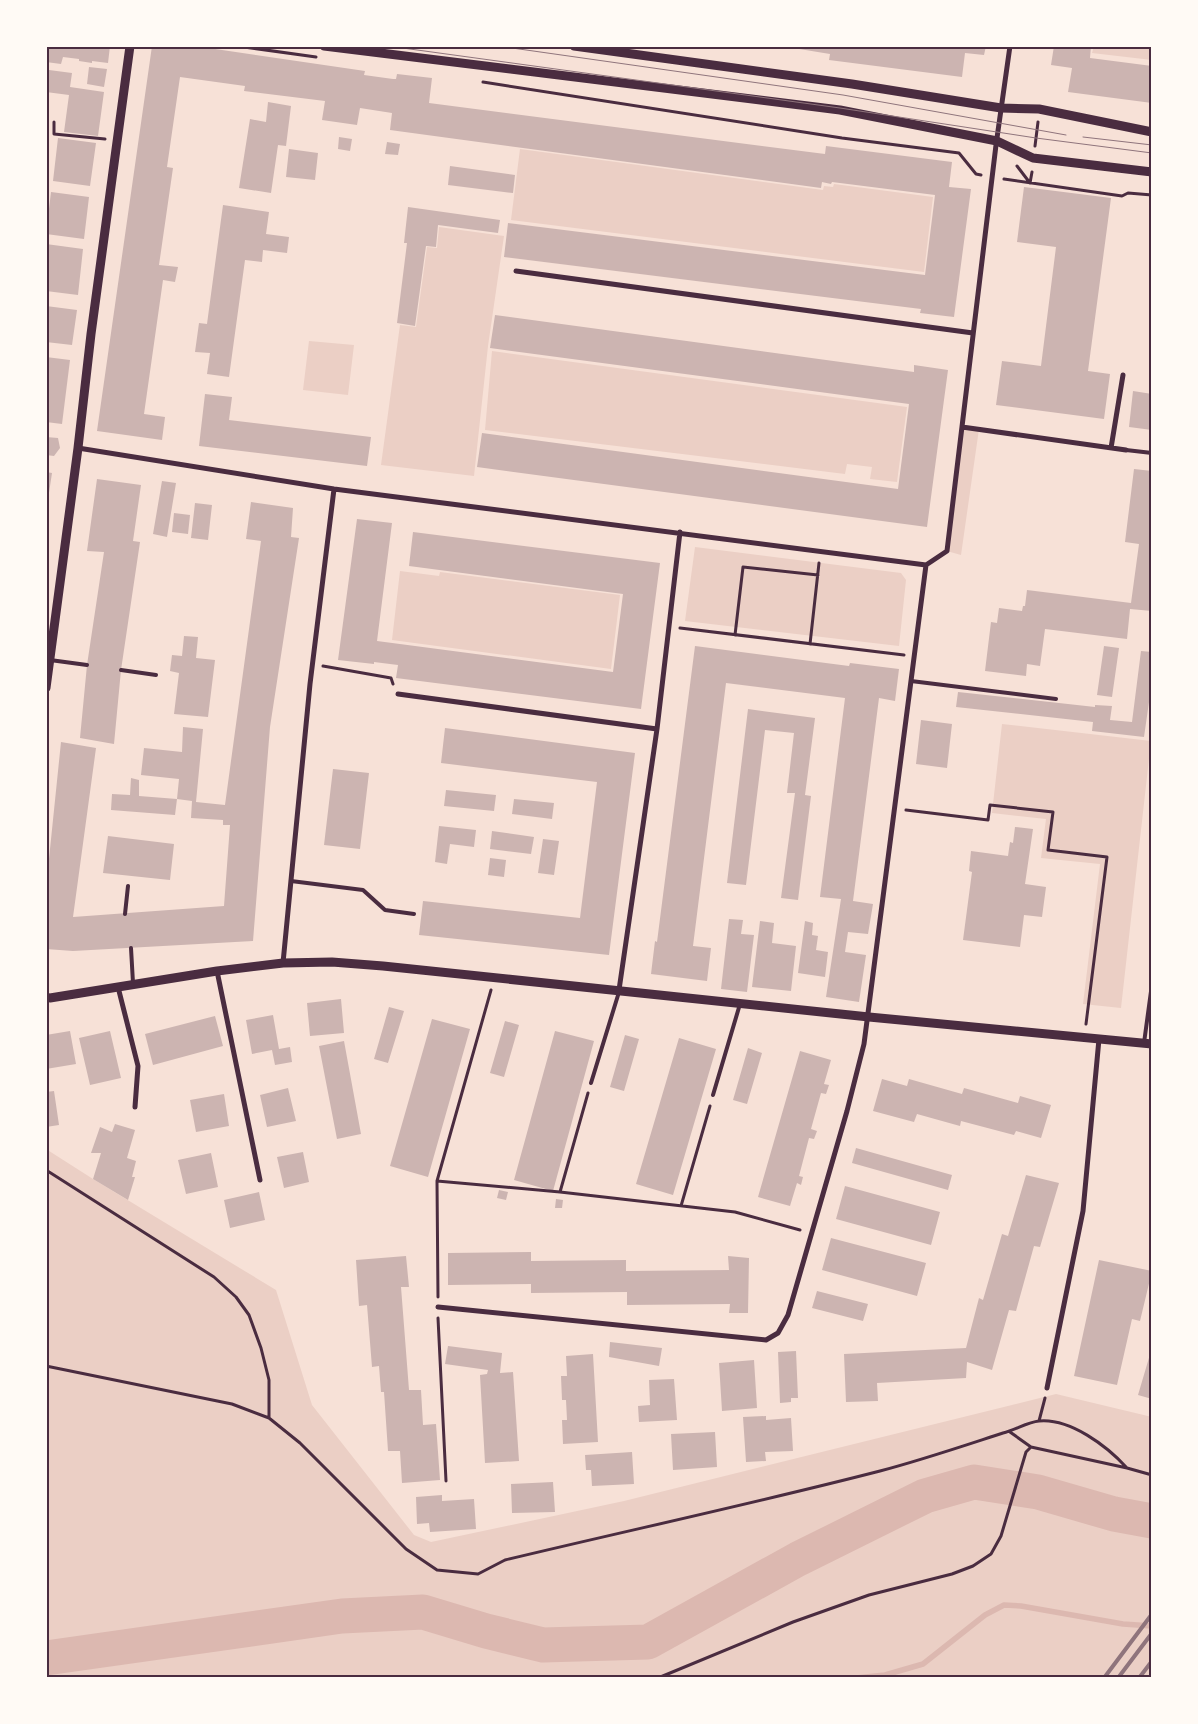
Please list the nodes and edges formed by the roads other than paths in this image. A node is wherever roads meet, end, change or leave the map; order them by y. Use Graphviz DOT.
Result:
graph roads {
  1 [pos="130,46"];
  2 [pos="324,46"];
  3 [pos="574,46"];
  4 [pos="1010,46"];
  5 [pos="1001,108"];
  6 [pos="1152,132"];
  7 [pos="997,141"];
  8 [pos="1152,172"];
  9 [pos="516,271"];
  10 [pos="973,333"];
  11 [pos="1123,375"];
  12 [pos="962,427"];
  13 [pos="78,448"];
  14 [pos="1111,448"];
  15 [pos="1126,450"];
  16 [pos="1152,453"];
  17 [pos="334,489"];
  18 [pos="680,532"];
  19 [pos="926,565"];
  20 [pos="50,660"];
  21 [pos="87,665"];
  22 [pos="121,670"];
  23 [pos="156,675"];
  24 [pos="911,681"];
  25 [pos="46,688"];
  26 [pos="398,694"];
  27 [pos="1056,699"];
  28 [pos="657,729"];
  29 [pos="291,881"];
  30 [pos="128,886"];
  31 [pos="125,914"];
  32 [pos="414,914"];
  33 [pos="131,948"];
  34 [pos="283,963"];
  35 [pos="217,971"];
  36 [pos="1152,984"];
  37 [pos="133,985"];
  38 [pos="118,987"];
  39 [pos="619,990"];
  40 [pos="46,997"];
  41 [pos="740,1003"];
  42 [pos="868,1016"];
  43 [pos="1099,1038"];
  44 [pos="1148,1043"];
  45 [pos="591,1083"];
  46 [pos="713,1096"];
  47 [pos="134,1107"];
  48 [pos="260,1180"];
  49 [pos="438,1307"];
  50 [pos="1047,1388"];
  1 -- 13 [label="street"];
  2 -- 7 [label="street"];
  3 -- 5 [label="street"];
  4 -- 5 [label="street"];
  5 -- 6 [label="street"];
  5 -- 7 [label="street"];
  7 -- 8 [label="street"];
  7 -- 10 [label="street"];
  9 -- 10 [label="street"];
  10 -- 12 [label="street"];
  11 -- 14 [label="street"];
  12 -- 14 [label="street"];
  12 -- 19 [label="street"];
  13 -- 17 [label="street"];
  13 -- 20 [label="street"];
  14 -- 15 [label="street"];
  15 -- 16 [label="lane"];
  17 -- 18 [label="street"];
  17 -- 29 [label="street"];
  18 -- 19 [label="street"];
  18 -- 28 [label="street"];
  19 -- 24 [label="street"];
  20 -- 21 [label="lane"];
  20 -- 25 [label="street"];
  22 -- 23 [label="lane"];
  24 -- 27 [label="lane"];
  24 -- 42 [label="street"];
  26 -- 28 [label="street"];
  28 -- 39 [label="street"];
  29 -- 32 [label="lane"];
  29 -- 34 [label="street"];
  30 -- 31 [label="lane"];
  33 -- 37 [label="lane"];
  34 -- 35 [label="street"];
  34 -- 39 [label="street"];
  35 -- 37 [label="street"];
  35 -- 48 [label="street"];
  36 -- 44 [label="lane"];
  37 -- 38 [label="street"];
  38 -- 40 [label="street"];
  38 -- 47 [label="street"];
  39 -- 41 [label="street"];
  39 -- 45 [label="lane"];
  41 -- 42 [label="street"];
  41 -- 46 [label="lane"];
  42 -- 43 [label="street"];
  42 -- 49 [label="street"];
  43 -- 44 [label="street"];
  43 -- 50 [label="street"];
}
